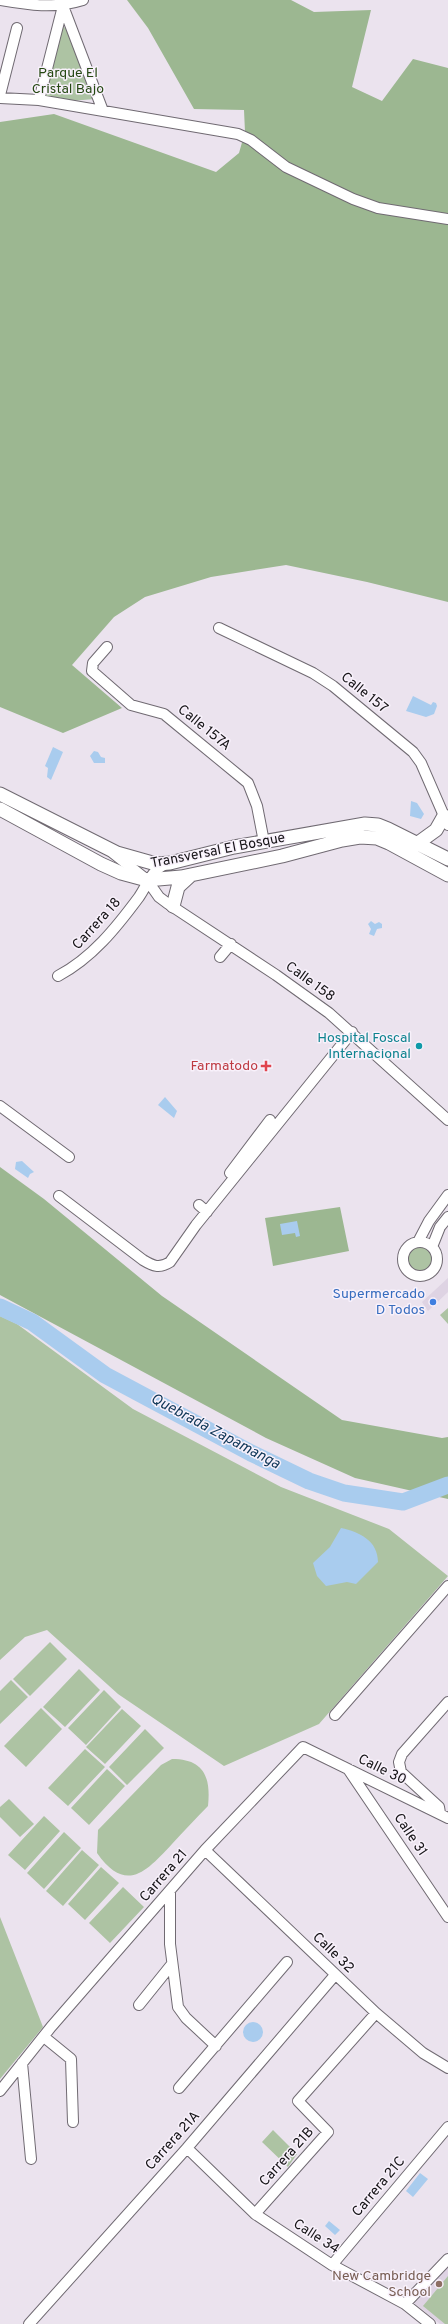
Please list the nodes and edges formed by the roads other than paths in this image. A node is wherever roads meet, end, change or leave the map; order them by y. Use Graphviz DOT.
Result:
graph roads {
  1 [pos="0,0"];
  2 [pos="83,0"];
  3 [pos="63,6"];
  4 [pos="17,28"];
  5 [pos="0,95"];
  6 [pos="0,98"];
  7 [pos="40,100"];
  8 [pos="103,110"];
  9 [pos="448,219"];
  10 [pos="219,628"];
  11 [pos="107,647"];
  12 [pos="0,794"];
  13 [pos="0,809"];
  14 [pos="446,820"];
  15 [pos="264,842"];
  16 [pos="418,843"];
  17 [pos="108,849"];
  18 [pos="448,859"];
  19 [pos="165,864"];
  20 [pos="192,873"];
  21 [pos="448,875"];
  22 [pos="147,880"];
  23 [pos="173,906"];
  24 [pos="231,944"];
  25 [pos="220,957"];
  26 [pos="58,976"];
  27 [pos="352,1032"];
  28 [pos="0,1106"];
  29 [pos="270,1120"];
  30 [pos="448,1120"];
  31 [pos="69,1157"];
  32 [pos="448,1195"];
  33 [pos="60,1196"];
  34 [pos="203,1208"];
  35 [pos="448,1217"];
  36 [pos="418,1242"];
  37 [pos="432,1247"];
  38 [pos="448,1586"];
  39 [pos="448,1702"];
  40 [pos="335,1715"];
  41 [pos="303,1747"];
  42 [pos="348,1769"];
  43 [pos="444,1815"];
  44 [pos="205,1850"];
  45 [pos="170,1891"];
  46 [pos="448,1917"];
  47 [pos="287,1962"];
  48 [pos="172,1964"];
  49 [pos="335,1975"];
  50 [pos="139,2005"];
  51 [pos="376,2013"];
  52 [pos="44,2037"];
  53 [pos="216,2046"];
  54 [pos="22,2063"];
  55 [pos="448,2068"];
  56 [pos="178,2088"];
  57 [pos="0,2091"];
  58 [pos="73,2122"];
  59 [pos="448,2127"];
  60 [pos="187,2148"];
  61 [pos="31,2159"];
  62 [pos="255,2214"];
  63 [pos="448,2259"];
  64 [pos="332,2265"];
  65 [pos="405,2304"];
  66 [pos="29,2324"];
  67 [pos="430,2324"];
  1 -- 3 [label="street"];
  2 -- 3 [label="street"];
  3 -- 7 [label="street"];
  3 -- 8 [label="street"];
  4 -- 5 [label="street"];
  6 -- 7 [label="street"];
  7 -- 8 [label="street"];
  8 -- 9 [label="street"];
  10 -- 14 [label="street, Calle 157"];
  11 -- 15 [label="street, Calle 157A"];
  12 -- 17 [label="main road, Transversal El Bosque"];
  13 -- 22 [label="main road, Transversal El Bosque"];
  14 -- 16 [label="main road"];
  15 -- 16 [label="main road, Transversal El Bosque"];
  15 -- 19 [label="main road, Transversal El Bosque"];
  16 -- 18 [label="main road, Transversal El Bosque"];
  17 -- 19 [label="main road, Transversal El Bosque"];
  17 -- 22 [label="street, Calle 158"];
  19 -- 22 [label="street"];
  20 -- 21 [label="main road, Transversal El Bosque"];
  20 -- 22 [label="main road, Transversal El Bosque"];
  20 -- 23 [label="main road"];
  22 -- 23 [label="street, Calle 158"];
  22 -- 26 [label="street, Carrera 18"];
  23 -- 24 [label="street, Calle 158"];
  24 -- 25 [label="street"];
  24 -- 27 [label="street, Calle 158"];
  27 -- 30 [label="street, Calle 158"];
  27 -- 34 [label="street"];
  28 -- 31 [label="street"];
  29 -- 34 [label="street"];
  32 -- 36 [label="street"];
  33 -- 34 [label="street"];
  35 -- 37 [label="street"];
  36 -- 37 [label="street"];
  36 -- 37 [label="street"];
  38 -- 40 [label="street"];
  39 -- 43 [label="street"];
  41 -- 42 [label="street, Calle 30"];
  41 -- 44 [label="street, Carrera 21"];
  42 -- 43 [label="street, Calle 30"];
  42 -- 46 [label="street, Calle 31"];
  44 -- 45 [label="street, Carrera 21"];
  44 -- 49 [label="street, Calle 32"];
  45 -- 48 [label="street"];
  45 -- 52 [label="street, Carrera 21"];
  47 -- 53 [label="street"];
  48 -- 50 [label="street"];
  48 -- 53 [label="street"];
  49 -- 51 [label="street, Calle 32"];
  49 -- 60 [label="street, Carrera 21A"];
  51 -- 55 [label="street, Calle 32"];
  51 -- 62 [label="street, Carrera 21B"];
  52 -- 54 [label="street, Carrera 21"];
  52 -- 58 [label="street"];
  53 -- 56 [label="street"];
  54 -- 57 [label="street, Carrera 21"];
  54 -- 61 [label="street"];
  59 -- 64 [label="street, Carrera 21C"];
  60 -- 62 [label="street"];
  60 -- 66 [label="street, Carrera 21A"];
  62 -- 64 [label="street, Calle 34"];
  63 -- 65 [label="street"];
  64 -- 65 [label="street, Calle 34"];
  65 -- 67 [label="street, Calle 34"];
}
